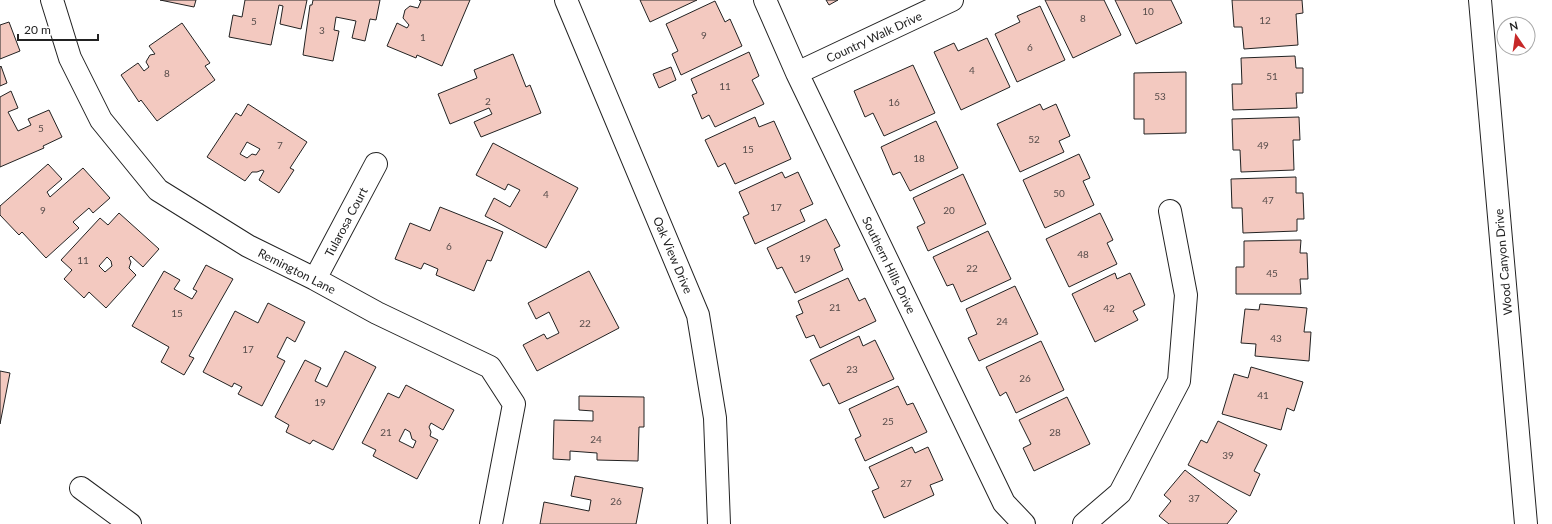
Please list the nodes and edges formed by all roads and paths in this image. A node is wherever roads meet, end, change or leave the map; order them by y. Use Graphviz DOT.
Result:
graph roads {
  1 [pos="52,0"];
  2 [pos="566,0"];
  3 [pos="765,0"];
  4 [pos="952,0"];
  5 [pos="1480,0"];
  6 [pos="797,74"];
  7 [pos="376,164"];
  8 [pos="1170,211"];
  9 [pos="315,279"];
  10 [pos="81,488"];
  11 [pos="130,524"];
  12 [pos="491,524"];
  13 [pos="719,524"];
  14 [pos="1024,524"];
  15 [pos="1084,524"];
  16 [pos="1526,524"];
  1 -- 9 [label="street, Remington Lane"];
  2 -- 13 [label="street, Oak View Drive"];
  3 -- 6 [label="street, Southern Hills Drive"];
  4 -- 6 [label="street, Country Walk Drive"];
  5 -- 16 [label="street, Wood Canyon Drive"];
  6 -- 14 [label="street, Southern Hills Drive"];
  7 -- 9 [label="street, Tularosa Court"];
  8 -- 15 [label="street"];
  9 -- 12 [label="street, Remington Lane"];
  10 -- 11 [label="street"];
}
